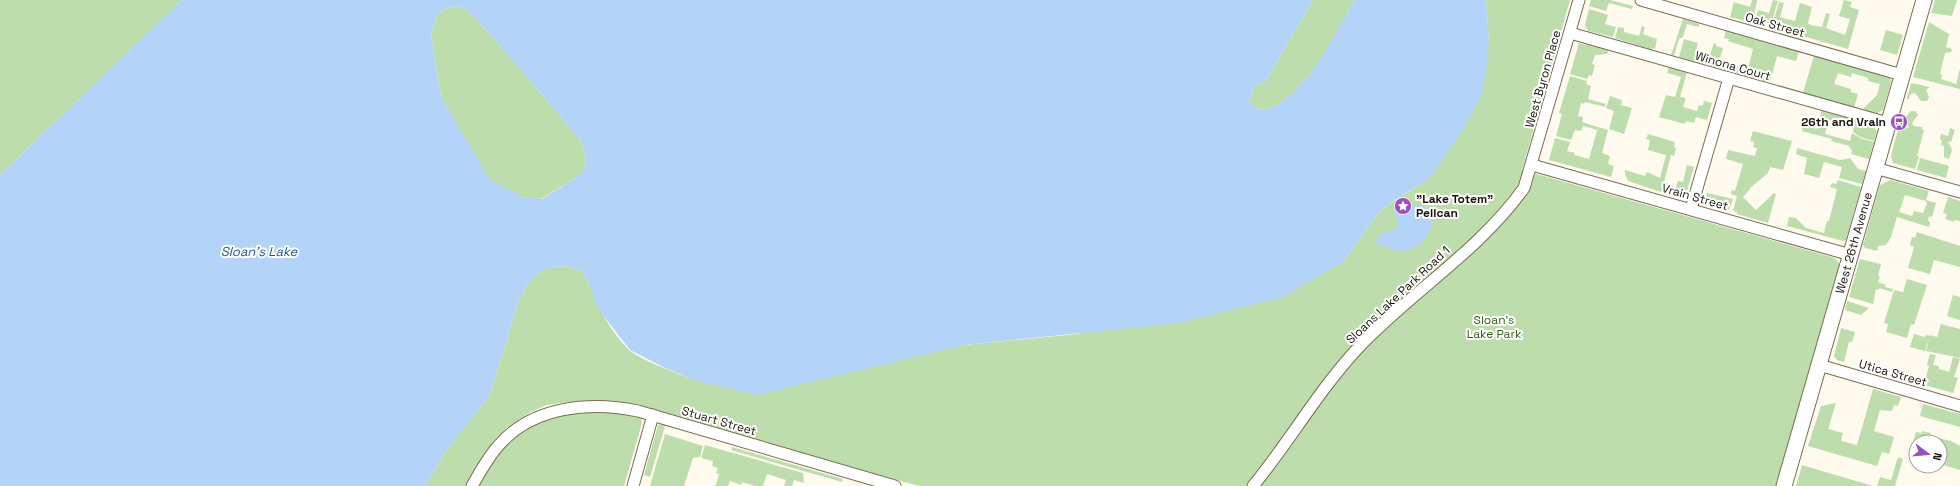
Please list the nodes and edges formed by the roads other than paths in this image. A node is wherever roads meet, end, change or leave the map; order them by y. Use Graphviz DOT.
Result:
graph roads {
  1 [pos="1579,0"];
  2 [pos="1641,0"];
  3 [pos="1924,0"];
  4 [pos="1570,33"];
  5 [pos="1902,75"];
  6 [pos="1729,78"];
  7 [pos="1888,123"];
  8 [pos="1532,165"];
  9 [pos="1876,168"];
  10 [pos="1960,192"];
  11 [pos="1691,209"];
  12 [pos="1851,254"];
  13 [pos="1819,365"];
  14 [pos="1960,406"];
  15 [pos="653,415"];
  16 [pos="863,481"];
  17 [pos="472,486"];
  18 [pos="633,486"];
  19 [pos="895,486"];
  20 [pos="1253,486"];
  21 [pos="1784,486"];
  1 -- 4 [label="street, West Byron Place"];
  2 -- 5 [label="street, Oak Street"];
  3 -- 5 [label="street, West 26th Avenue"];
  4 -- 6 [label="street, Winona Court"];
  4 -- 8 [label="street, West Byron Place"];
  5 -- 7 [label="street, West 26th Avenue"];
  6 -- 7 [label="street, Winona Court"];
  6 -- 11 [label="street"];
  7 -- 9 [label="street, West 26th Avenue"];
  8 -- 11 [label="street, Vrain Street"];
  8 -- 20 [label="street, Sloans Lake Park Road 1"];
  9 -- 10 [label="street"];
  9 -- 12 [label="street, West 26th Avenue"];
  11 -- 12 [label="street, Vrain Street"];
  12 -- 13 [label="street, West 26th Avenue"];
  13 -- 14 [label="street, Utica Street"];
  13 -- 21 [label="street, West 26th Avenue"];
  15 -- 16 [label="street, Stuart Street"];
  15 -- 17 [label="street, Stuart Street"];
  15 -- 18 [label="street"];
  16 -- 19 [label="street, Stuart Street"];
}
